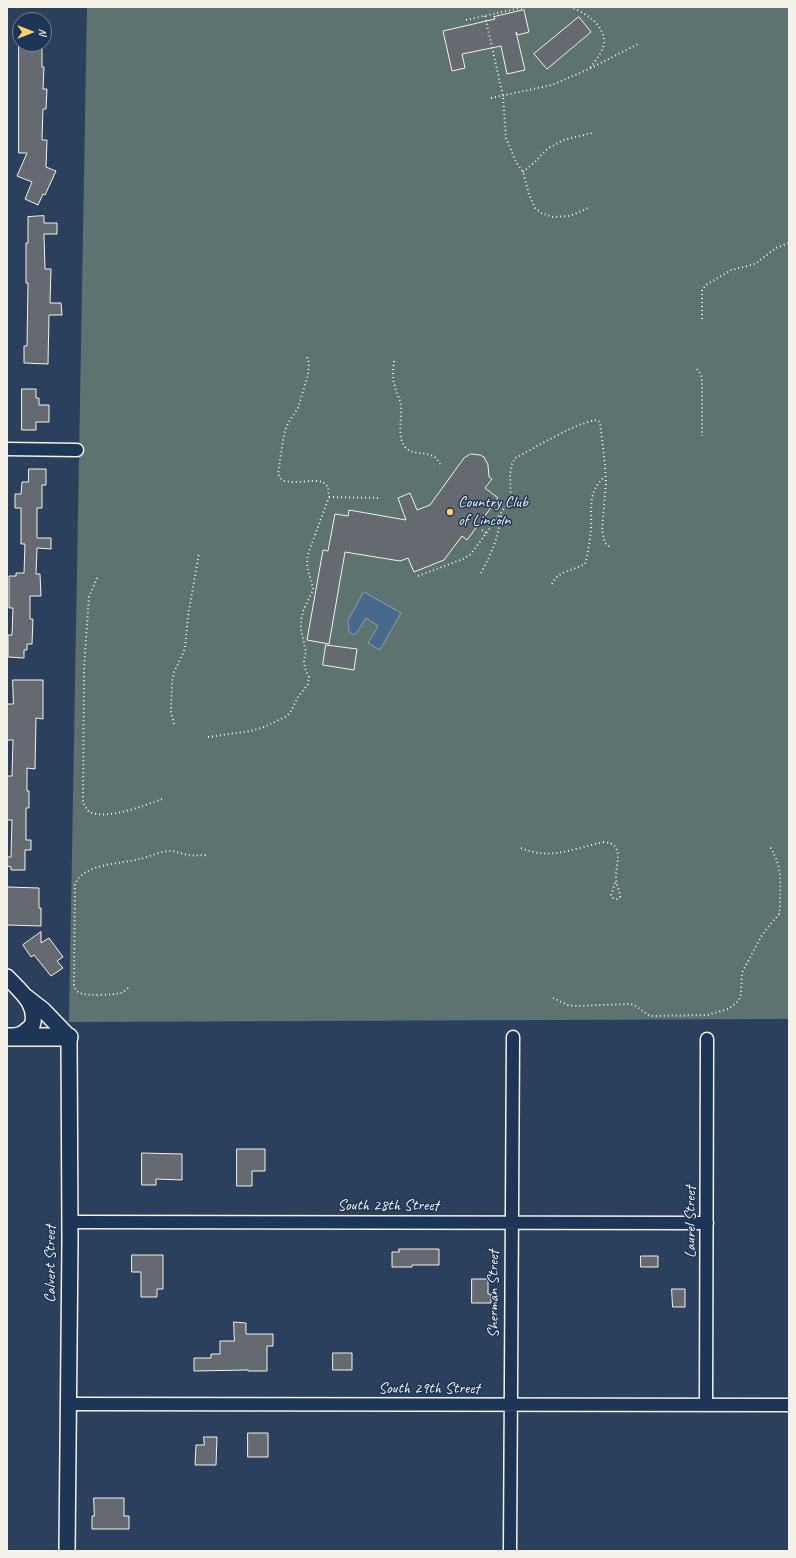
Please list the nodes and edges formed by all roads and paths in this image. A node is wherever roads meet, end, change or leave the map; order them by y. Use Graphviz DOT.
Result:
graph roads {
  1 [pos="524,7"];
  2 [pos="570,7"];
  3 [pos="485,16"];
  4 [pos="466,20"];
  5 [pos="638,44"];
  6 [pos="589,69"];
  7 [pos="502,96"];
  8 [pos="491,98"];
  9 [pos="592,133"];
  10 [pos="523,172"];
  11 [pos="588,208"];
  12 [pos="789,243"];
  13 [pos="702,319"];
  14 [pos="307,357"];
  15 [pos="394,361"];
  16 [pos="697,369"];
  17 [pos="702,436"];
  18 [pos="7,449"];
  19 [pos="77,450"];
  20 [pos="440,464"];
  21 [pos="605,476"];
  22 [pos="329,497"];
  23 [pos="381,498"];
  24 [pos="500,512"];
  25 [pos="482,530"];
  26 [pos="486,533"];
  27 [pos="611,548"];
  28 [pos="199,553"];
  29 [pos="481,573"];
  30 [pos="418,576"];
  31 [pos="97,578"];
  32 [pos="552,584"];
  33 [pos="174,724"];
  34 [pos="208,737"];
  35 [pos="162,799"];
  36 [pos="770,846"];
  37 [pos="521,848"];
  38 [pos="206,855"];
  39 [pos="616,880"];
  40 [pos="7,978"];
  41 [pos="128,988"];
  42 [pos="25,996"];
  43 [pos="553,998"];
  44 [pos="10,1037"];
  45 [pos="68,1037"];
  46 [pos="513,1038"];
  47 [pos="707,1038"];
  48 [pos="70,1222"];
  49 [pos="511,1222"];
  50 [pos="706,1222"];
  51 [pos="68,1404"];
  52 [pos="510,1405"];
  53 [pos="706,1405"];
  54 [pos="789,1405"];
  55 [pos="67,1551"];
  56 [pos="510,1551"];
  1 -- 3 [label="path"];
  2 -- 6 [label="path"];
  3 -- 4 [label="path"];
  3 -- 7 [label="path"];
  5 -- 6 [label="path"];
  6 -- 7 [label="path"];
  7 -- 8 [label="path"];
  7 -- 10 [label="path"];
  9 -- 10 [label="path"];
  10 -- 11 [label="path"];
  12 -- 13 [label="path"];
  14 -- 22 [label="path"];
  15 -- 20 [label="path"];
  16 -- 17 [label="path"];
  18 -- 19 [label="street"];
  21 -- 24 [label="path"];
  21 -- 27 [label="path"];
  21 -- 32 [label="path"];
  22 -- 23 [label="path"];
  22 -- 34 [label="path"];
  24 -- 26 [label="path"];
  24 -- 29 [label="path"];
  25 -- 26 [label="path"];
  26 -- 30 [label="path"];
  28 -- 33 [label="path"];
  31 -- 35 [label="path"];
  36 -- 43 [label="path"];
  37 -- 39 [label="path"];
  38 -- 41 [label="path"];
  39 -- 39 [label="path"];
  40 -- 42 [label="street"];
  42 -- 44 [label="street"];
  42 -- 45 [label="street"];
  44 -- 45 [label="main road"];
  45 -- 48 [label="street, Calvert Street"];
  46 -- 49 [label="street, Sherman Street"];
  47 -- 50 [label="street, Laurel Street"];
  48 -- 49 [label="street, South 28th Street"];
  48 -- 51 [label="street, Calvert Street"];
  49 -- 50 [label="street, South 28th Street"];
  49 -- 52 [label="street, Sherman Street"];
  50 -- 53 [label="street, Laurel Street"];
  51 -- 52 [label="street, South 29th Street"];
  51 -- 55 [label="street, Calvert Street"];
  52 -- 53 [label="street, South 29th Street"];
  52 -- 56 [label="street, Sherman Street"];
  53 -- 54 [label="street, South 29th Street"];
}
